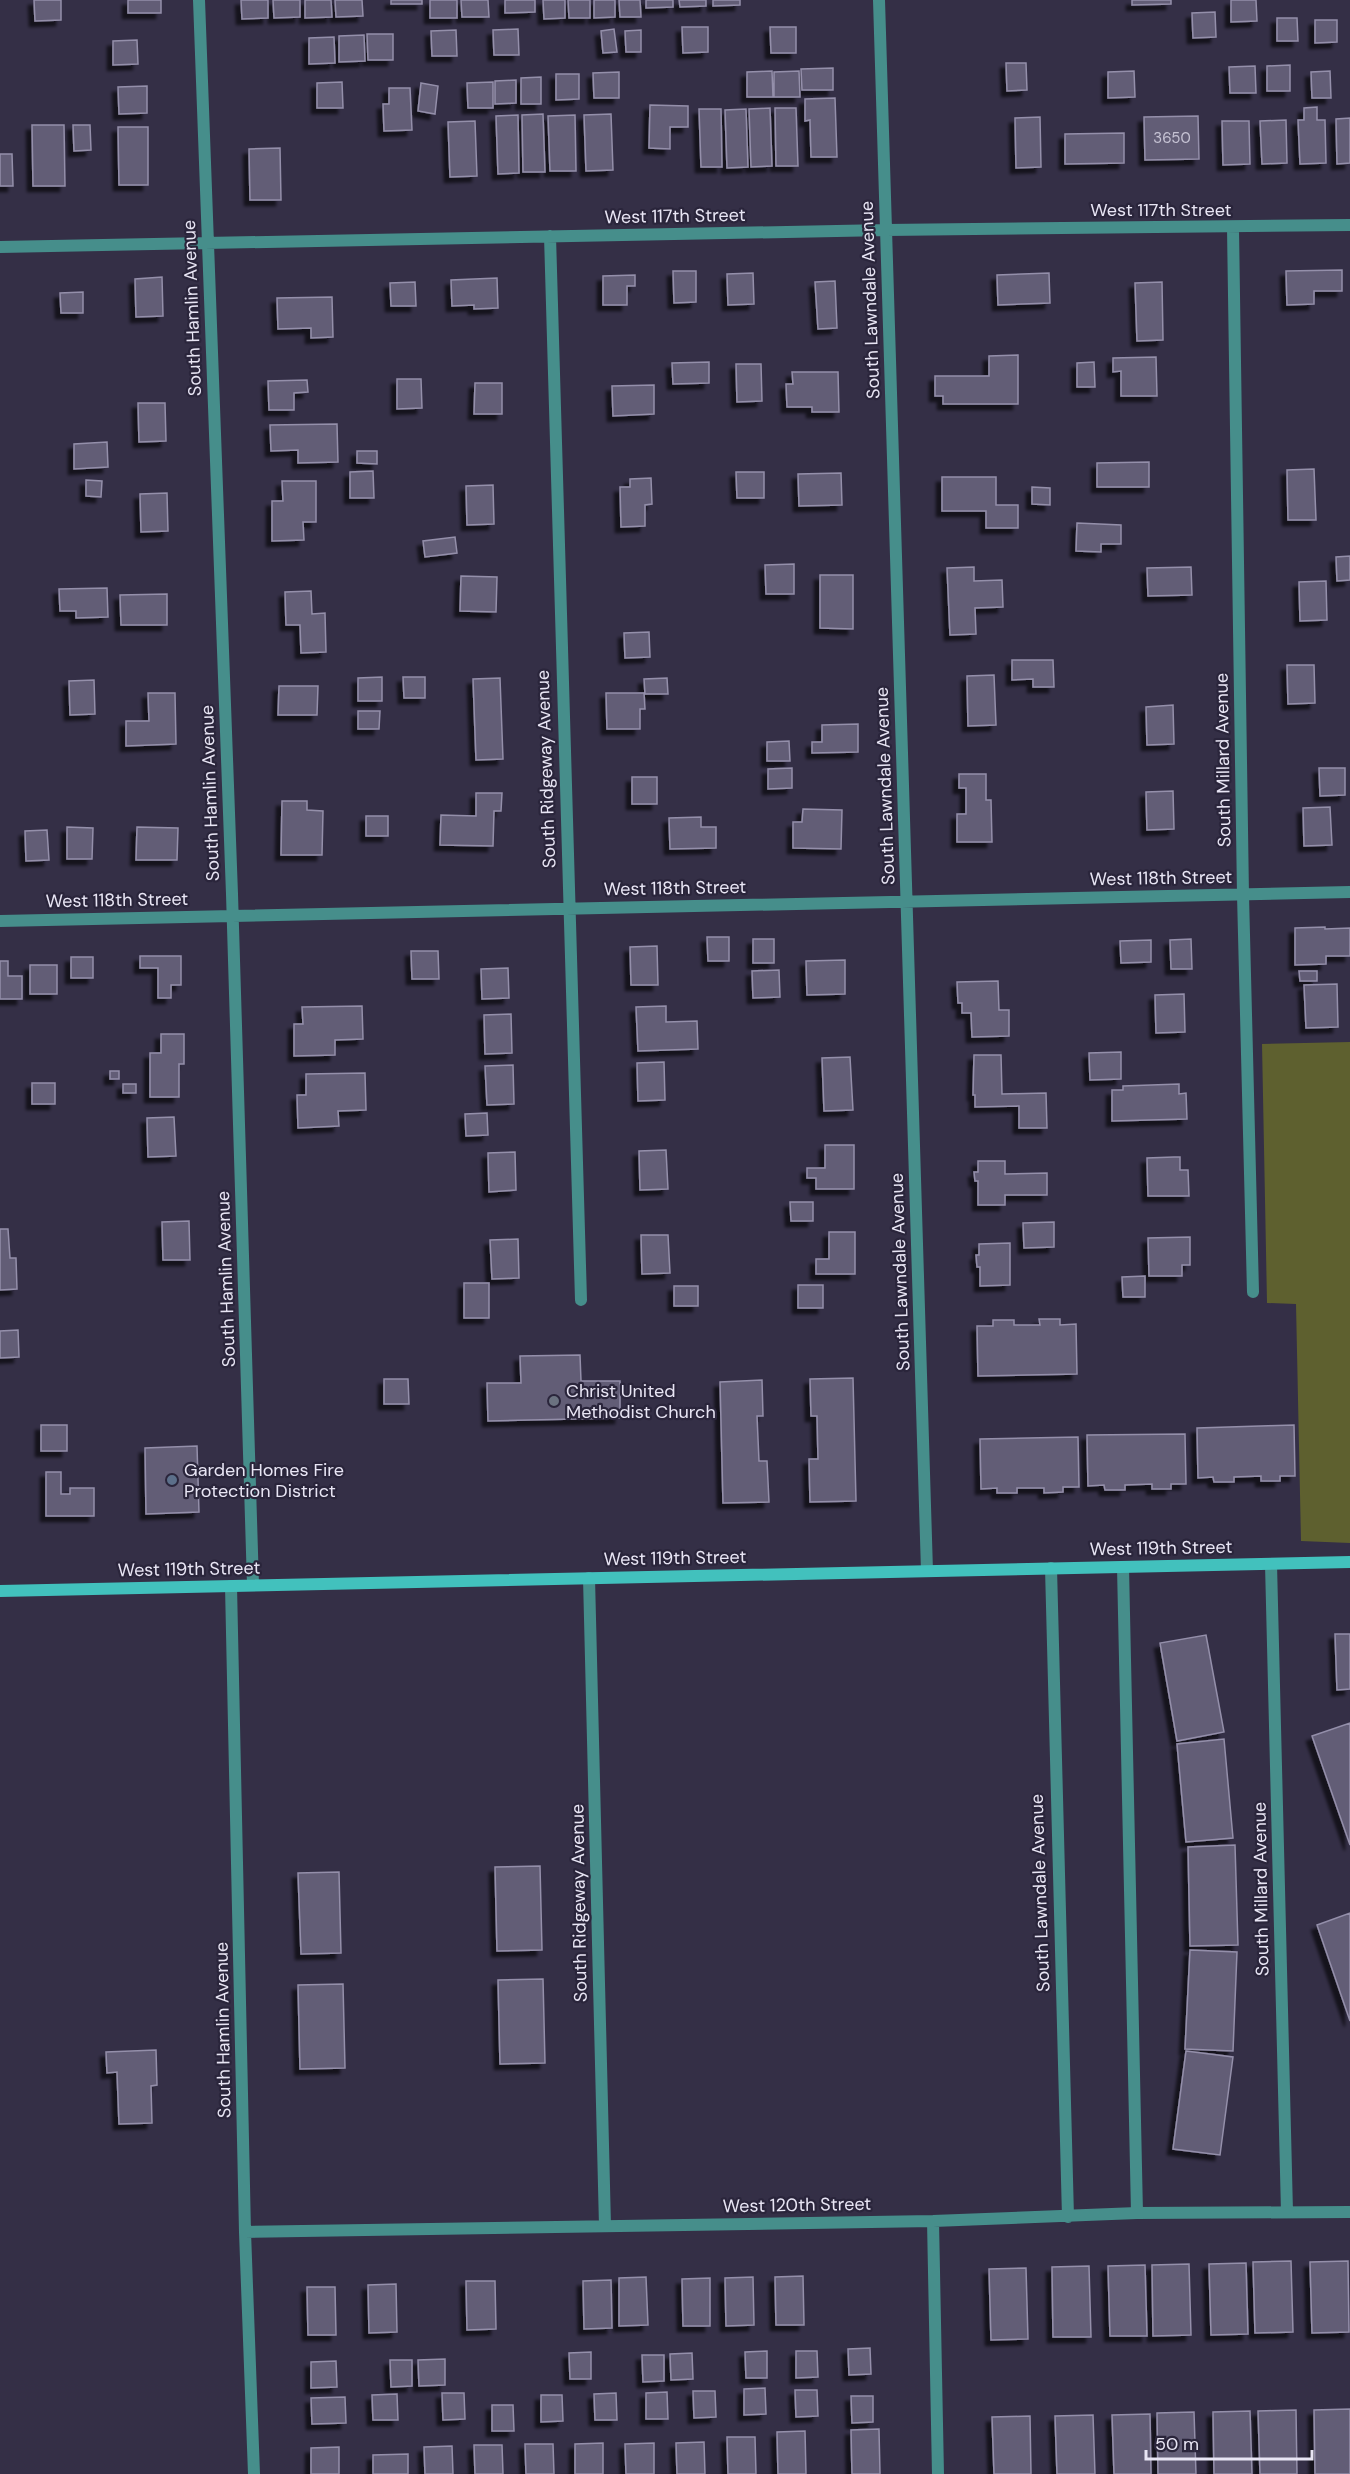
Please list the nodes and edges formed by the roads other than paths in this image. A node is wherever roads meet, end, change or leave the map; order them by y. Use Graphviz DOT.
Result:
graph roads {
  1 [pos="199,0"];
  2 [pos="879,0"];
  3 [pos="1350,225"];
  4 [pos="1233,228"];
  5 [pos="886,230"];
  6 [pos="550,236"];
  7 [pos="208,242"];
  8 [pos="0,247"];
  9 [pos="1350,892"];
  10 [pos="1243,895"];
  11 [pos="907,900"];
  12 [pos="568,908"];
  13 [pos="232,915"];
  14 [pos="0,921"];
  15 [pos="1253,1292"];
  16 [pos="581,1300"];
  17 [pos="1350,1562"];
  18 [pos="1271,1564"];
  19 [pos="1123,1567"];
  20 [pos="1051,1568"];
  21 [pos="927,1571"];
  22 [pos="589,1578"];
  23 [pos="253,1585"];
  24 [pos="231,1586"];
  25 [pos="0,1591"];
  26 [pos="1287,2212"];
  27 [pos="1350,2212"];
  28 [pos="1137,2213"];
  29 [pos="1068,2217"];
  30 [pos="933,2221"];
  31 [pos="605,2226"];
  32 [pos="245,2232"];
  33 [pos="254,2474"];
  34 [pos="938,2474"];
  1 -- 7 [label="street, South Hamlin Avenue"];
  2 -- 5 [label="street, South Lawndale Avenue"];
  3 -- 4 [label="street, West 117th Street"];
  4 -- 5 [label="street, West 117th Street"];
  4 -- 10 [label="street, South Millard Avenue"];
  5 -- 6 [label="street, West 117th Street"];
  5 -- 11 [label="street, South Lawndale Avenue"];
  6 -- 7 [label="street, West 117th Street"];
  6 -- 12 [label="street, South Ridgeway Avenue"];
  7 -- 8 [label="street, West 117th Street"];
  7 -- 13 [label="street, South Hamlin Avenue"];
  9 -- 10 [label="street, West 118th Street"];
  10 -- 11 [label="street, West 118th Street"];
  10 -- 15 [label="street, South Millard Avenue"];
  11 -- 12 [label="street, West 118th Street"];
  11 -- 21 [label="street, South Lawndale Avenue"];
  12 -- 13 [label="street, West 118th Street"];
  12 -- 16 [label="street, South Ridgeway Avenue"];
  13 -- 14 [label="street, West 118th Street"];
  13 -- 23 [label="street, South Hamlin Avenue"];
  17 -- 18 [label="street, West 119th Street"];
  18 -- 19 [label="street, West 119th Street"];
  18 -- 26 [label="street, South Millard Avenue"];
  19 -- 20 [label="street, West 119th Street"];
  19 -- 28 [label="street"];
  20 -- 21 [label="street, West 119th Street"];
  20 -- 29 [label="street, South Lawndale Avenue"];
  21 -- 22 [label="street, West 119th Street"];
  22 -- 23 [label="street, West 119th Street"];
  22 -- 31 [label="street, South Ridgeway Avenue"];
  23 -- 24 [label="street, West 119th Street"];
  24 -- 25 [label="street, West 119th Street"];
  24 -- 32 [label="street, South Hamlin Avenue"];
  26 -- 27 [label="street, West 120th Street"];
  26 -- 28 [label="street, West 120th Street"];
  28 -- 29 [label="street, West 120th Street"];
  29 -- 30 [label="street, West 120th Street"];
  30 -- 31 [label="street, West 120th Street"];
  30 -- 34 [label="street"];
  31 -- 32 [label="street, West 120th Street"];
  32 -- 33 [label="street, South Hamlin Avenue"];
}
